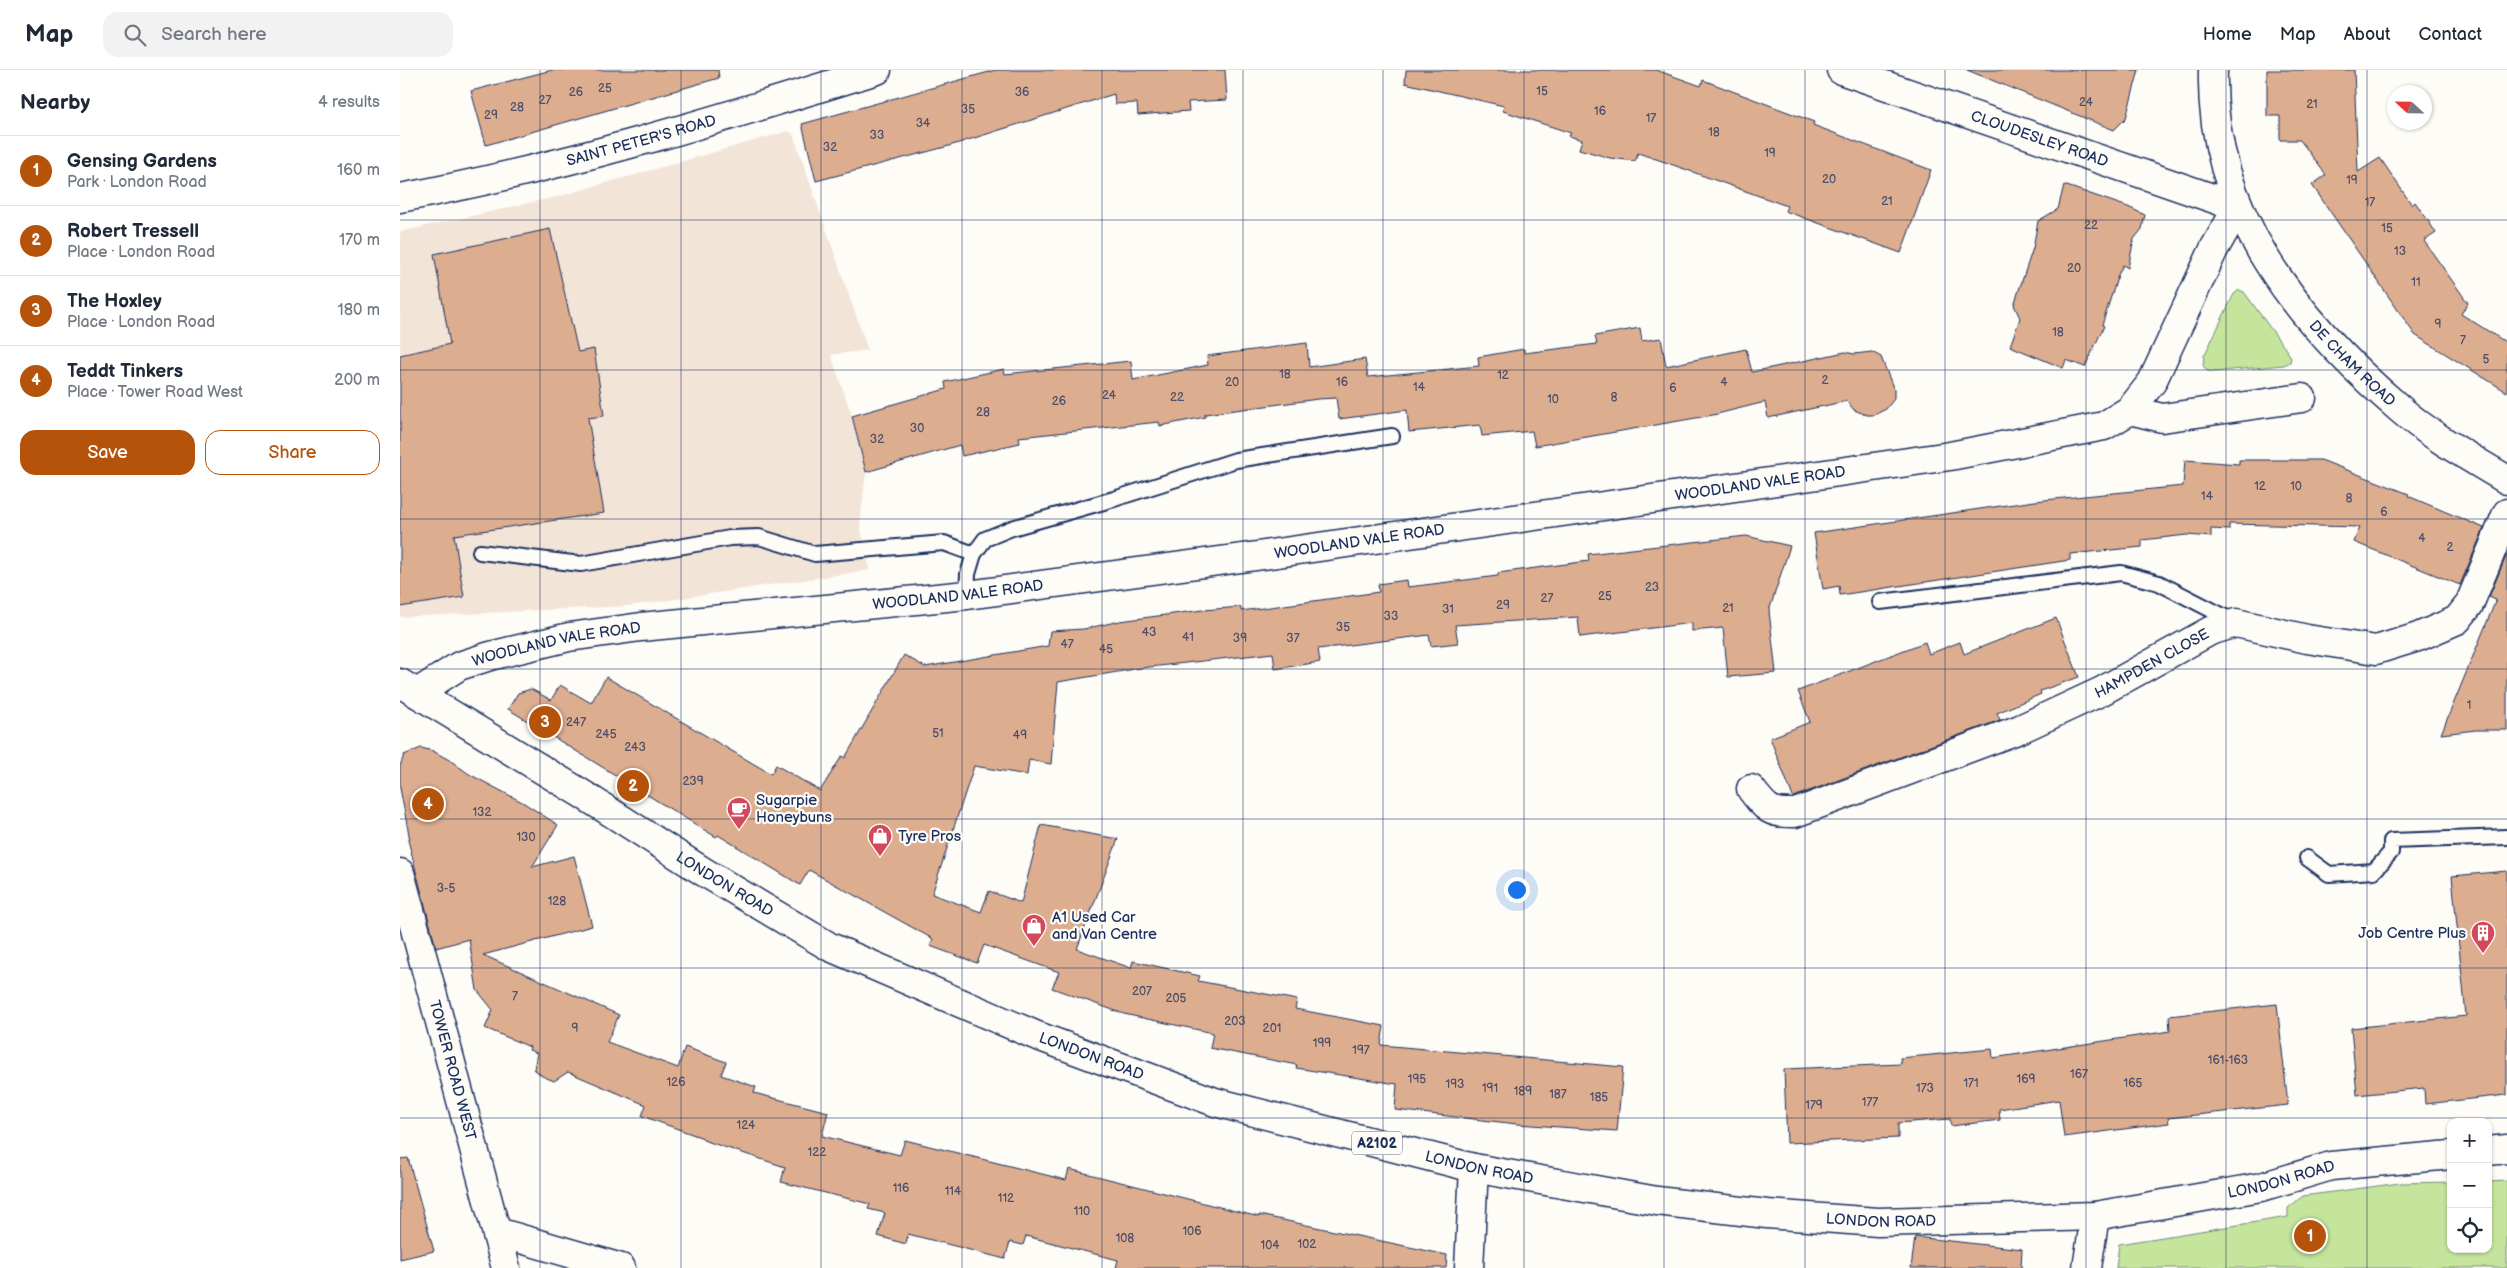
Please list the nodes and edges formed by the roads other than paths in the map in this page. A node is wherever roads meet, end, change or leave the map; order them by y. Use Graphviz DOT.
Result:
graph roads {
  1 [pos="877,70"];
  2 [pos="1841,70"];
  3 [pos="2213,70"];
  4 [pos="400,198"];
  5 [pos="2238,207"];
  6 [pos="2302,398"];
  7 [pos="2130,410"];
  8 [pos="1392,436"];
  9 [pos="2507,480"];
  10 [pos="2507,514"];
  11 [pos="480,552"];
  12 [pos="974,554"];
  13 [pos="967,595"];
  14 [pos="1880,602"];
  15 [pos="2236,622"];
  16 [pos="408,688"];
  17 [pos="1752,789"];
  18 [pos="2507,837"];
  19 [pos="2307,858"];
  20 [pos="400,873"];
  21 [pos="2507,1149"];
  22 [pos="2492,1151"];
  23 [pos="2447,1155"];
  24 [pos="1474,1168"];
  25 [pos="2095,1216"];
  26 [pos="496,1232"];
  27 [pos="506,1268"];
  28 [pos="621,1268"];
  29 [pos="1470,1268"];
  30 [pos="2087,1268"];
  1 -- 4 [label="street, SAINT PETER'S ROAD"];
  2 -- 5 [label="street, CLOUDESLEY ROAD"];
  3 -- 5 [label="street, DE CHAM ROAD"];
  5 -- 7 [label="street"];
  5 -- 9 [label="street, DE CHAM ROAD"];
  6 -- 7 [label="street"];
  7 -- 13 [label="street, WOODLAND VALE ROAD"];
  8 -- 12 [label="lane"];
  10 -- 15 [label="street"];
  11 -- 12 [label="lane"];
  12 -- 13 [label="lane"];
  13 -- 16 [label="street, WOODLAND VALE ROAD"];
  14 -- 15 [label="lane"];
  15 -- 17 [label="street, HAMPDEN CLOSE"];
  16 -- 24 [label="street, LONDON ROAD / A2102"];
  18 -- 19 [label="lane"];
  20 -- 26 [label="street, TOWER ROAD WEST"];
  21 -- 22 [label="street"];
  23 -- 25 [label="street, LONDON ROAD / A2102"];
  24 -- 25 [label="street, LONDON ROAD / A2102"];
  24 -- 29 [label="street"];
  25 -- 30 [label="street"];
  26 -- 27 [label="street, TOWER ROAD WEST"];
  26 -- 28 [label="street"];
}
